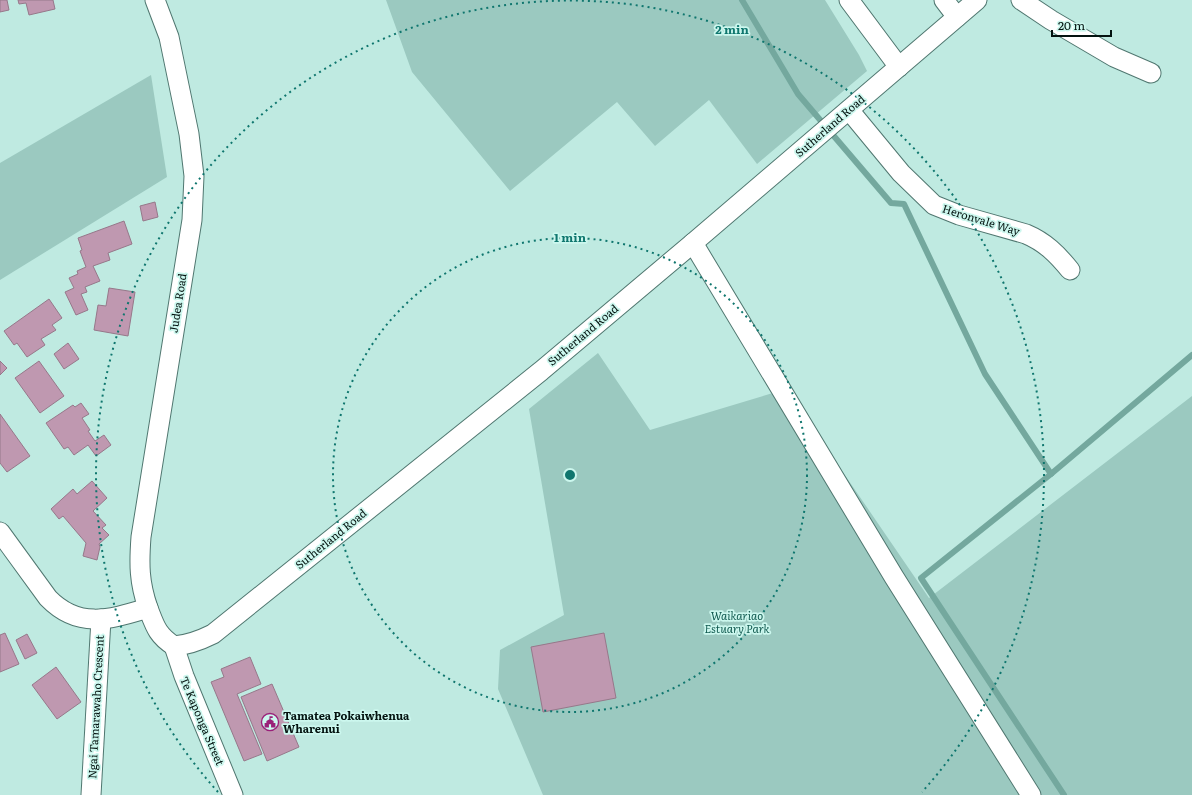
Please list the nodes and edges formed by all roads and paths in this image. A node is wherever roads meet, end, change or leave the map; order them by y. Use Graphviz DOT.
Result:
graph roads {
  1 [pos="156,0"];
  2 [pos="849,0"];
  3 [pos="944,0"];
  4 [pos="977,0"];
  5 [pos="1021,0"];
  6 [pos="957,16"];
  7 [pos="899,67"];
  8 [pos="1151,72"];
  9 [pos="849,110"];
  10 [pos="693,243"];
  11 [pos="1070,270"];
  12 [pos="0,532"];
  13 [pos="148,608"];
  14 [pos="101,619"];
  15 [pos="174,646"];
  16 [pos="91,795"];
  17 [pos="233,795"];
  18 [pos="1031,795"];
  1 -- 13 [label="street, Judea Road"];
  2 -- 7 [label="street"];
  3 -- 6 [label="street"];
  4 -- 6 [label="street, Sutherland Road"];
  5 -- 8 [label="street"];
  6 -- 7 [label="street, Sutherland Road"];
  7 -- 9 [label="street, Sutherland Road"];
  9 -- 10 [label="street, Sutherland Road"];
  9 -- 11 [label="street, Heronvale Way"];
  10 -- 15 [label="street, Sutherland Road"];
  10 -- 18 [label="street"];
  12 -- 14 [label="street"];
  13 -- 14 [label="street"];
  13 -- 15 [label="street, Judea Road"];
  14 -- 16 [label="street, Ngai Tamarawaho Crescent"];
  15 -- 17 [label="street, Te Kaponga Street"];
}
